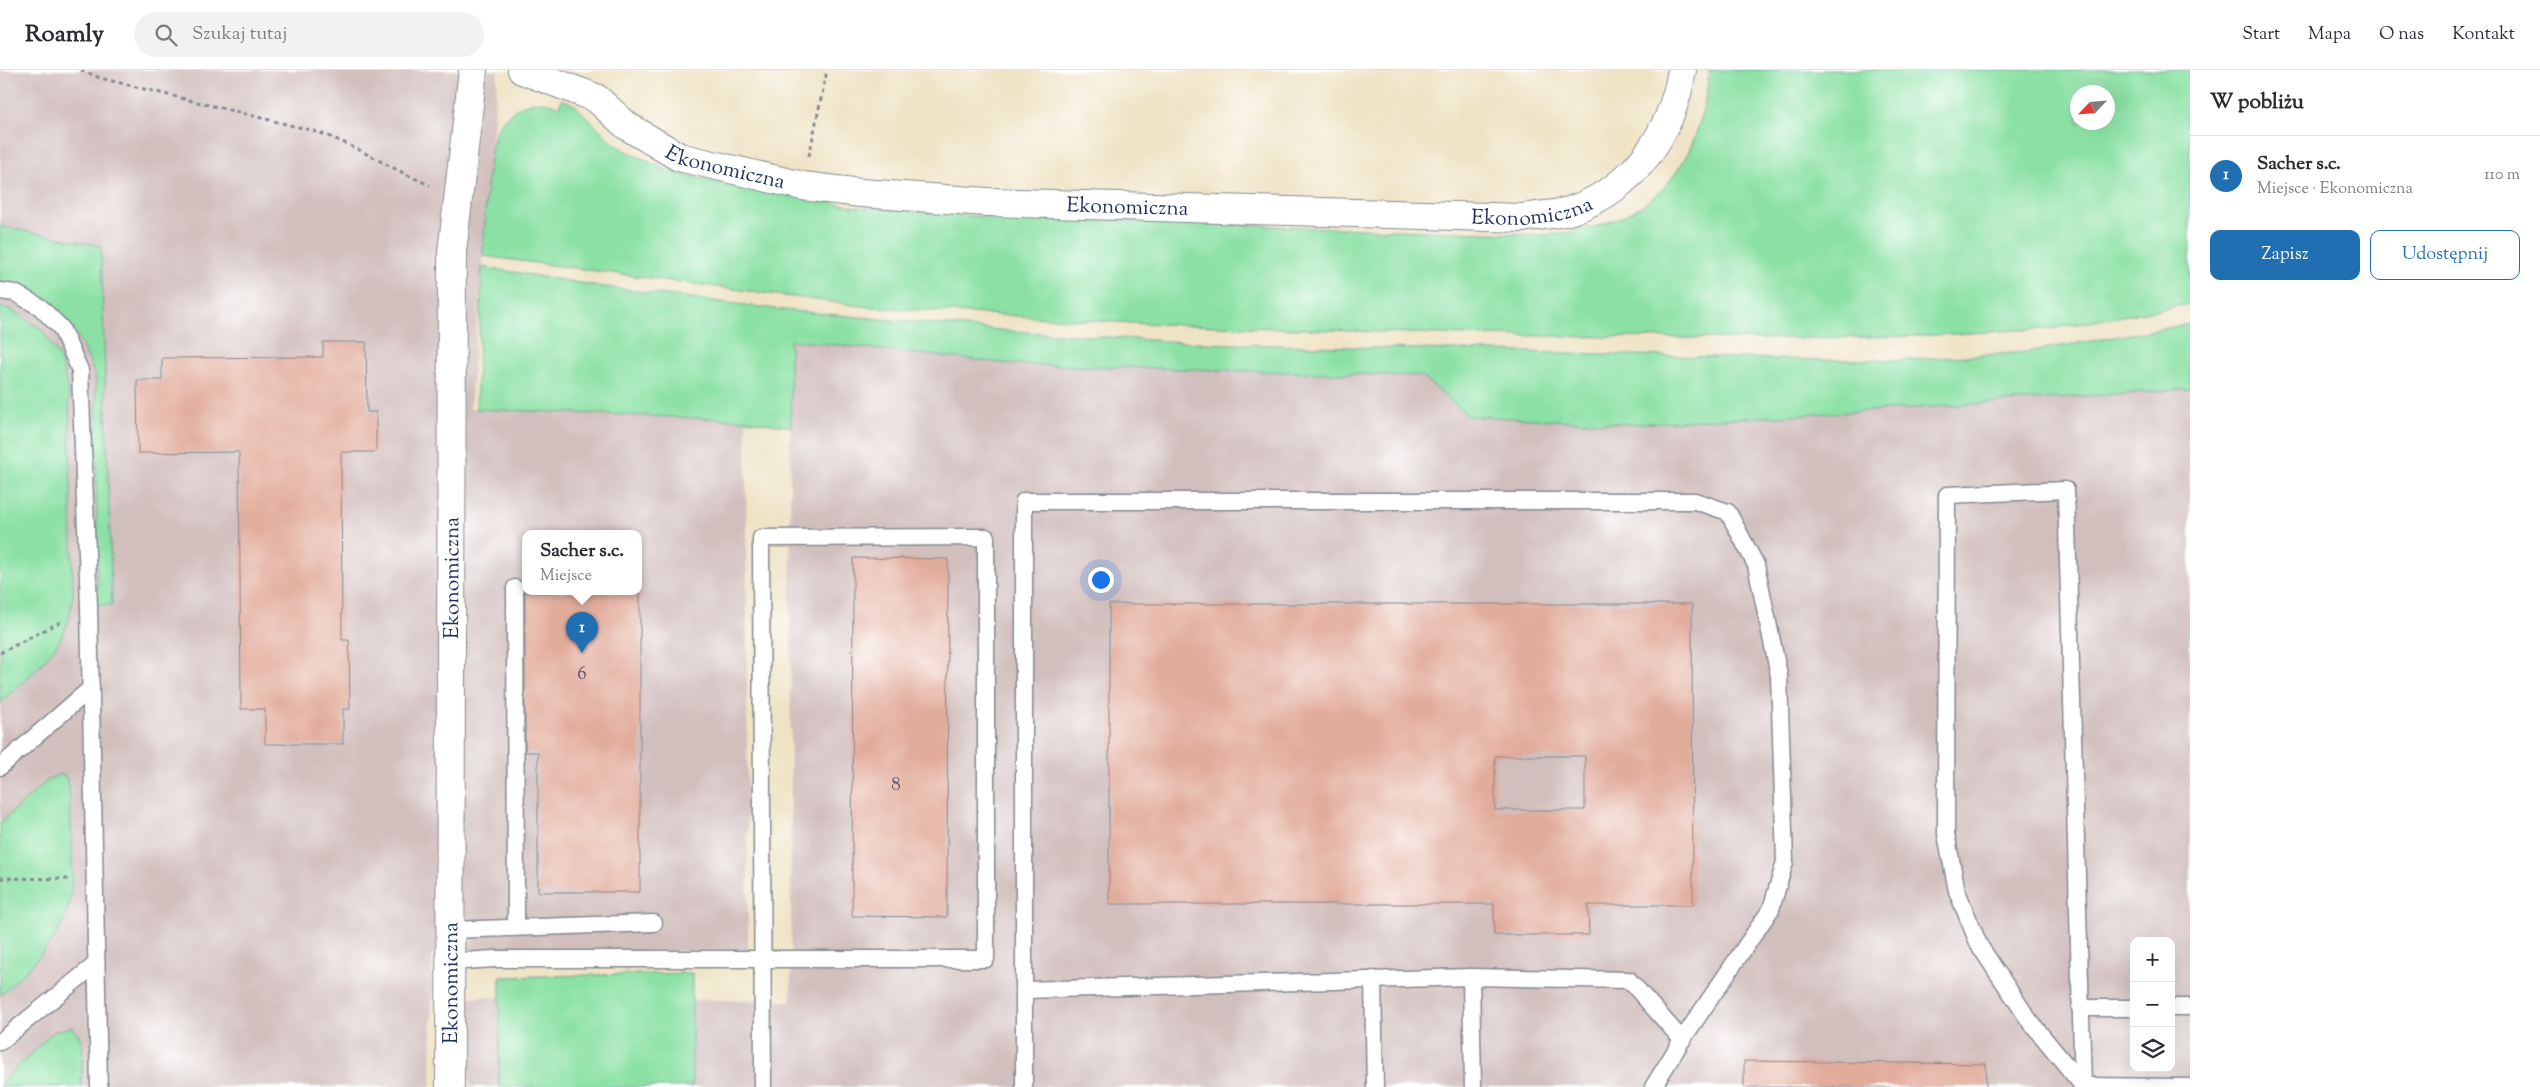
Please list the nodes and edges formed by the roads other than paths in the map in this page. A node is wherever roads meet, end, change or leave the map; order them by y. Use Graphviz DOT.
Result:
graph roads {
  1 [pos="473,70"];
  2 [pos="522,70"];
  3 [pos="1682,70"];
  4 [pos="0,291"];
  5 [pos="515,588"];
  6 [pos="91,688"];
  7 [pos="0,768"];
  8 [pos="654,923"];
  9 [pos="516,926"];
  10 [pos="450,930"];
  11 [pos="763,960"];
  12 [pos="450,962"];
  13 [pos="96,964"];
  14 [pos="1471,977"];
  15 [pos="1373,979"];
  16 [pos="1024,990"];
  17 [pos="2080,1008"];
  18 [pos="2130,1008"];
  19 [pos="2175,1008"];
  20 [pos="2190,1008"];
  21 [pos="1682,1040"];
  22 [pos="0,1042"];
  23 [pos="99,1087"];
  24 [pos="450,1087"];
  25 [pos="763,1087"];
  26 [pos="1024,1087"];
  27 [pos="1375,1087"];
  28 [pos="1473,1087"];
  29 [pos="1653,1087"];
  30 [pos="2083,1087"];
  31 [pos="2190,1087"];
  1 -- 10 [label="street, Ekonomiczna"];
  2 -- 3 [label="street, Ekonomiczna"];
  4 -- 6 [label="lane"];
  5 -- 9 [label="lane"];
  6 -- 7 [label="lane"];
  6 -- 13 [label="lane"];
  8 -- 9 [label="lane"];
  9 -- 10 [label="lane"];
  10 -- 12 [label="street, Ekonomiczna"];
  11 -- 11 [label="lane"];
  11 -- 12 [label="lane"];
  11 -- 25 [label="lane"];
  12 -- 24 [label="street, Ekonomiczna"];
  13 -- 22 [label="lane"];
  13 -- 23 [label="lane"];
  14 -- 15 [label="lane"];
  14 -- 21 [label="lane"];
  14 -- 28 [label="lane"];
  15 -- 16 [label="lane"];
  15 -- 27 [label="lane"];
  16 -- 21 [label="lane"];
  16 -- 26 [label="lane"];
  17 -- 18 [label="lane"];
  17 -- 30 [label="lane"];
  17 -- 30 [label="lane"];
  19 -- 20 [label="lane"];
  21 -- 29 [label="lane"];
  30 -- 31 [label="lane"];
}
